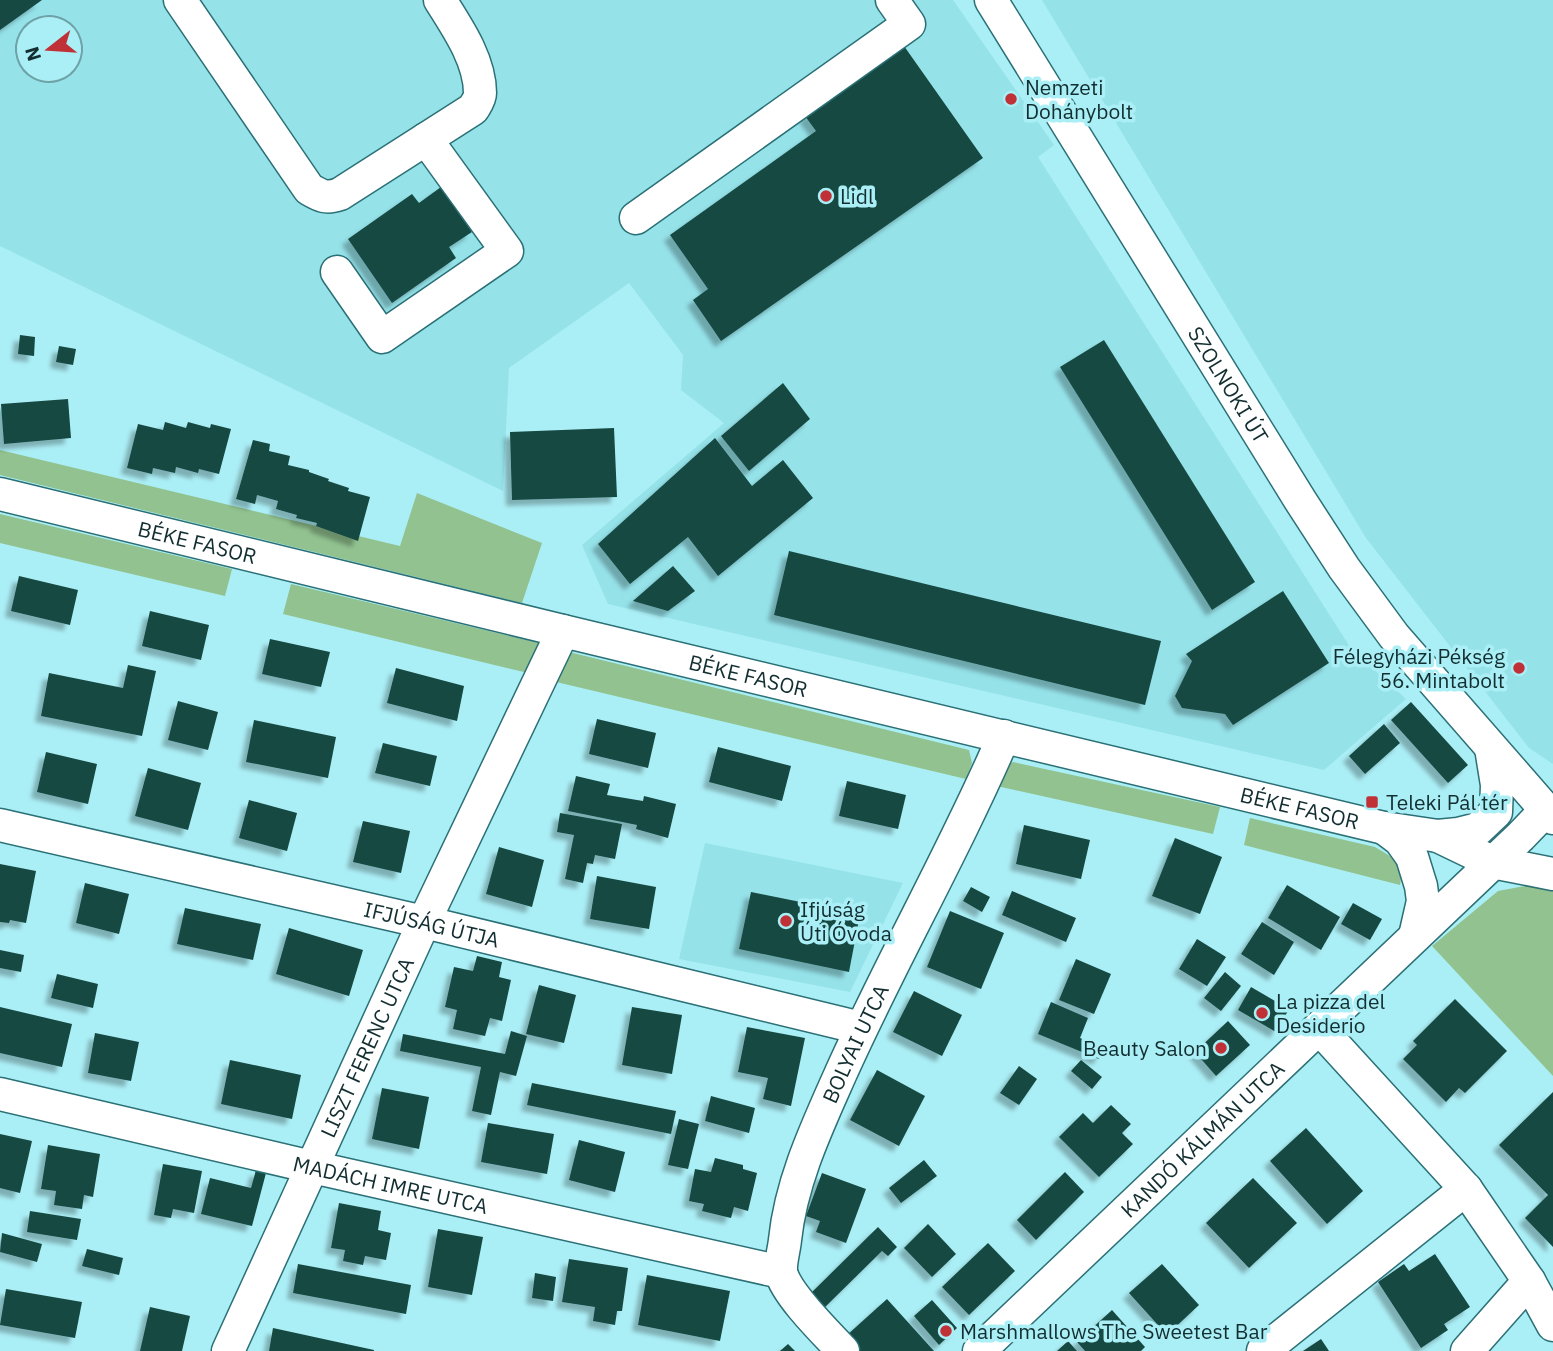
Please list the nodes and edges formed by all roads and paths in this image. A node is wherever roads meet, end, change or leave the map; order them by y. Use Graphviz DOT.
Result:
graph roads {
  1 [pos="180,0"];
  2 [pos="440,0"];
  3 [pos="892,0"];
  4 [pos="991,0"];
  5 [pos="426,139"];
  6 [pos="636,218"];
  7 [pos="337,272"];
  8 [pos="0,494"];
  9 [pos="564,631"];
  10 [pos="1004,736"];
  11 [pos="1491,748"];
  12 [pos="1496,812"];
  13 [pos="1549,814"];
  14 [pos="0,825"];
  15 [pos="1384,828"];
  16 [pos="1438,836"];
  17 [pos="1492,862"];
  18 [pos="1553,874"];
  19 [pos="424,922"];
  20 [pos="1415,936"];
  21 [pos="861,1028"];
  22 [pos="1319,1028"];
  23 [pos="0,1094"];
  24 [pos="312,1167"];
  25 [pos="1466,1189"];
  26 [pos="781,1272"];
  27 [pos="1529,1281"];
  28 [pos="1553,1325"];
  29 [pos="228,1351"];
  30 [pos="843,1351"];
  31 [pos="979,1351"];
  32 [pos="1263,1351"];
  33 [pos="1466,1351"];
  1 -- 5 [label="street"];
  2 -- 5 [label="street"];
  3 -- 6 [label="street"];
  4 -- 11 [label="street, SZOLNOKI ÚT"];
  5 -- 7 [label="street"];
  8 -- 9 [label="street, BÉKE FASOR"];
  9 -- 10 [label="street, BÉKE FASOR"];
  9 -- 19 [label="street, LISZT FERENC UTCA"];
  10 -- 15 [label="street, BÉKE FASOR"];
  10 -- 21 [label="street, BOLYAI UTCA"];
  11 -- 12 [label="street"];
  11 -- 13 [label="street, SZOLNOKI ÚT"];
  12 -- 16 [label="street"];
  12 -- 17 [label="street"];
  13 -- 17 [label="street, KANDÓ KÁLMÁN UTCA"];
  14 -- 19 [label="street, IFJÚSÁG ÚTJA"];
  15 -- 16 [label="street, BÉKE FASOR"];
  15 -- 20 [label="street"];
  16 -- 17 [label="street, BÉKE FASOR"];
  17 -- 18 [label="street"];
  17 -- 20 [label="street, KANDÓ KÁLMÁN UTCA"];
  19 -- 21 [label="street, IFJÚSÁG ÚTJA"];
  19 -- 24 [label="street, LISZT FERENC UTCA"];
  20 -- 22 [label="street, KANDÓ KÁLMÁN UTCA"];
  21 -- 26 [label="street, BOLYAI UTCA"];
  22 -- 25 [label="street"];
  22 -- 31 [label="street, KANDÓ KÁLMÁN UTCA"];
  23 -- 24 [label="street, MADÁCH IMRE UTCA"];
  24 -- 26 [label="street, MADÁCH IMRE UTCA"];
  24 -- 29 [label="street, LISZT FERENC UTCA"];
  25 -- 27 [label="street"];
  25 -- 32 [label="street"];
  26 -- 30 [label="street"];
  27 -- 28 [label="street"];
  27 -- 33 [label="street"];
}
